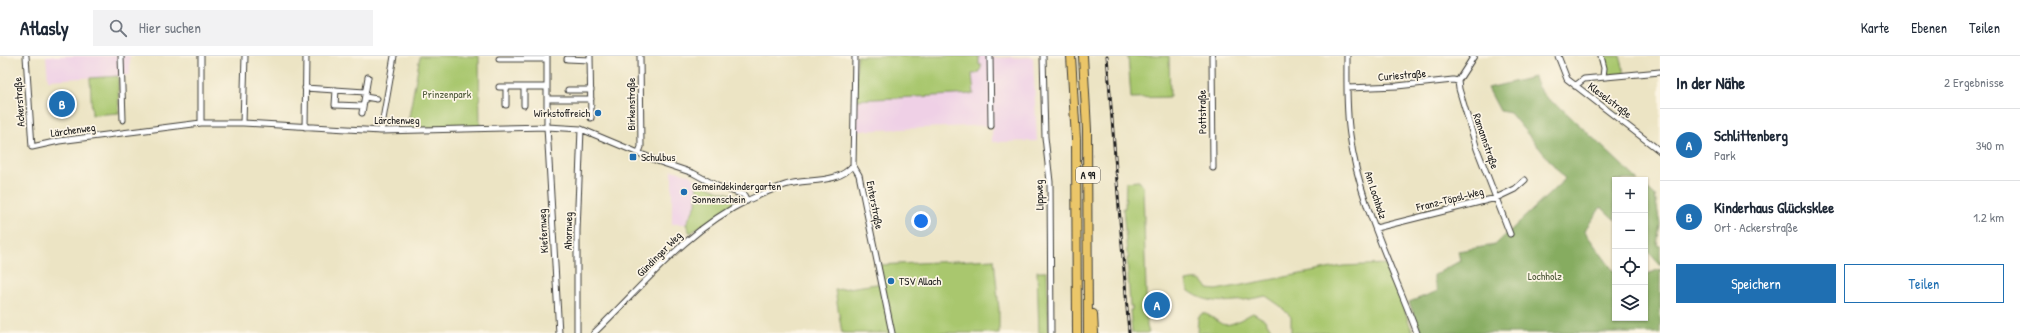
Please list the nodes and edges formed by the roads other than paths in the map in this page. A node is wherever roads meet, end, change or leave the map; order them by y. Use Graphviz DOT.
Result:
graph roads {
  1 [pos="26,56"];
  2 [pos="121,56"];
  3 [pos="201,56"];
  4 [pos="245,56"];
  5 [pos="306,56"];
  6 [pos="394,56"];
  7 [pos="640,56"];
  8 [pos="855,56"];
  9 [pos="990,56"];
  10 [pos="1043,56"];
  11 [pos="1071,56"];
  12 [pos="1084,56"];
  13 [pos="1212,56"];
  14 [pos="1347,56"];
  15 [pos="1474,56"];
  16 [pos="1558,56"];
  17 [pos="1601,56"];
  18 [pos="547,58"];
  19 [pos="590,58"];
  20 [pos="567,59"];
  21 [pos="499,60"];
  22 [pos="1660,72"];
  23 [pos="368,76"];
  24 [pos="1603,77"];
  25 [pos="1458,81"];
  26 [pos="1575,86"];
  27 [pos="499,87"];
  28 [pos="506,87"];
  29 [pos="524,87"];
  30 [pos="547,87"];
  31 [pos="305,88"];
  32 [pos="1348,88"];
  33 [pos="336,90"];
  34 [pos="568,90"];
  35 [pos="591,90"];
  36 [pos="365,95"];
  37 [pos="377,99"];
  38 [pos="547,99"];
  39 [pos="591,99"];
  40 [pos="506,105"];
  41 [pos="524,105"];
  42 [pos="363,106"];
  43 [pos="362,112"];
  44 [pos="591,118"];
  45 [pos="123,120"];
  46 [pos="201,123"];
  47 [pos="243,123"];
  48 [pos="991,126"];
  49 [pos="305,127"];
  50 [pos="547,127"];
  51 [pos="581,129"];
  52 [pos="381,131"];
  53 [pos="32,146"];
  54 [pos="1660,151"];
  55 [pos="639,152"];
  56 [pos="853,165"];
  57 [pos="1213,168"];
  58 [pos="1525,180"];
  59 [pos="1496,198"];
  60 [pos="747,200"];
  61 [pos="1376,228"];
  62 [pos="1510,234"];
  63 [pos="1088,293"];
  64 [pos="559,333"];
  65 [pos="577,333"];
  66 [pos="594,333"];
  67 [pos="892,333"];
  68 [pos="1051,333"];
  69 [pos="1077,333"];
  70 [pos="1088,333"];
  71 [pos="1094,333"];
  72 [pos="1417,333"];
  1 -- 53 [label="street, Ackerstraße"];
  2 -- 45 [label="street"];
  3 -- 46 [label="street"];
  4 -- 47 [label="street"];
  5 -- 31 [label="street"];
  6 -- 52 [label="street"];
  7 -- 55 [label="street, Birkenstraße"];
  8 -- 56 [label="street, Enterstraße"];
  9 -- 48 [label="street"];
  10 -- 68 [label="street, Lippweg"];
  11 -- 69 [label="highway, A 99"];
  12 -- 63 [label="highway, A 99"];
  13 -- 57 [label="street, Pottstraße"];
  14 -- 32 [label="street, Am Lochholz"];
  15 -- 25 [label="street"];
  16 -- 26 [label="street, Kleselstraße"];
  17 -- 24 [label="street"];
  18 -- 21 [label="street"];
  18 -- 30 [label="street, Kiefernweg"];
  19 -- 20 [label="street"];
  19 -- 35 [label="street"];
  22 -- 24 [label="street"];
  23 -- 36 [label="street"];
  24 -- 26 [label="street"];
  25 -- 32 [label="street, Curiestraße"];
  25 -- 59 [label="street, Ramannstraße"];
  26 -- 54 [label="street, Kleselstraße"];
  27 -- 28 [label="street"];
  28 -- 29 [label="street"];
  28 -- 40 [label="street"];
  29 -- 30 [label="street"];
  29 -- 41 [label="street"];
  30 -- 38 [label="street, Kiefernweg"];
  31 -- 33 [label="street"];
  31 -- 49 [label="street"];
  32 -- 61 [label="street, Am Lochholz"];
  33 -- 36 [label="street"];
  33 -- 42 [label="street"];
  34 -- 35 [label="street"];
  35 -- 39 [label="street"];
  36 -- 37 [label="street"];
  36 -- 42 [label="street"];
  38 -- 39 [label="street"];
  38 -- 50 [label="street, Kiefernweg"];
  39 -- 44 [label="street"];
  42 -- 43 [label="street"];
  46 -- 47 [label="street, Lärchenweg"];
  46 -- 53 [label="street, Lärchenweg"];
  47 -- 49 [label="street, Lärchenweg"];
  49 -- 52 [label="street, Lärchenweg"];
  50 -- 51 [label="street, Lärchenweg"];
  50 -- 52 [label="street, Lärchenweg"];
  50 -- 64 [label="street, Kiefernweg"];
  51 -- 55 [label="street, Lärchenweg"];
  51 -- 65 [label="street, Ahornweg"];
  55 -- 60 [label="street, Lärchenweg"];
  56 -- 60 [label="street, Gündinger Weg"];
  56 -- 67 [label="street, Enterstraße"];
  58 -- 59 [label="street, Franz-Töpsl-Weg"];
  59 -- 61 [label="street, Franz-Töpsl-Weg"];
  59 -- 62 [label="street, Ramannstraße"];
  60 -- 66 [label="street, Gündinger Weg"];
  61 -- 72 [label="street, Am Lochholz"];
  63 -- 70 [label="highway, A 99"];
  63 -- 71 [label="highway, A 99"];
}
